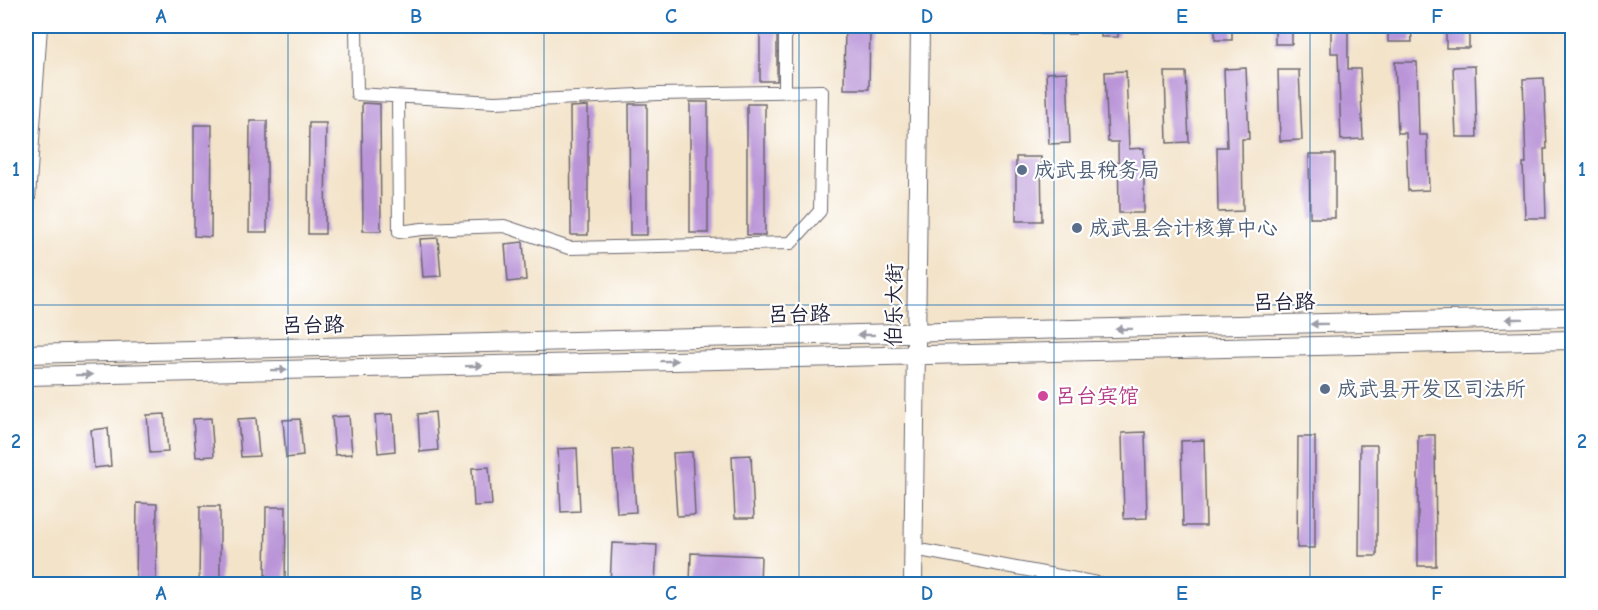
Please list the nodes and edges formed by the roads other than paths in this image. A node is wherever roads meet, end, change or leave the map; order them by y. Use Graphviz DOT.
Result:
graph roads {
  1 [pos="38,26"];
  2 [pos="356,26"];
  3 [pos="785,26"];
  4 [pos="920,26"];
  5 [pos="785,92"];
  6 [pos="398,97"];
  7 [pos="26,198"];
  8 [pos="1572,317"];
  9 [pos="916,334"];
  10 [pos="1572,340"];
  11 [pos="26,354"];
  12 [pos="915,356"];
  13 [pos="26,376"];
  14 [pos="914,549"];
  15 [pos="913,585"];
  16 [pos="1103,585"];
  1 -- 7 [label="main road"];
  2 -- 6 [label="street"];
  3 -- 5 [label="street"];
  4 -- 9 [label="main road, 伯乐大街"];
  5 -- 6 [label="street"];
  5 -- 6 [label="street"];
  8 -- 9 [label="main road, 吕台路, one-way"];
  9 -- 11 [label="main road, 吕台路, one-way"];
  9 -- 12 [label="main road, 伯乐大街"];
  10 -- 12 [label="main road, 吕台路"];
  13 -- 12 [label="main road, 吕台路, one-way"];
  12 -- 14 [label="main road, 伯乐大街"];
  14 -- 15 [label="main road, 伯乐大街"];
  14 -- 16 [label="street"];
}
